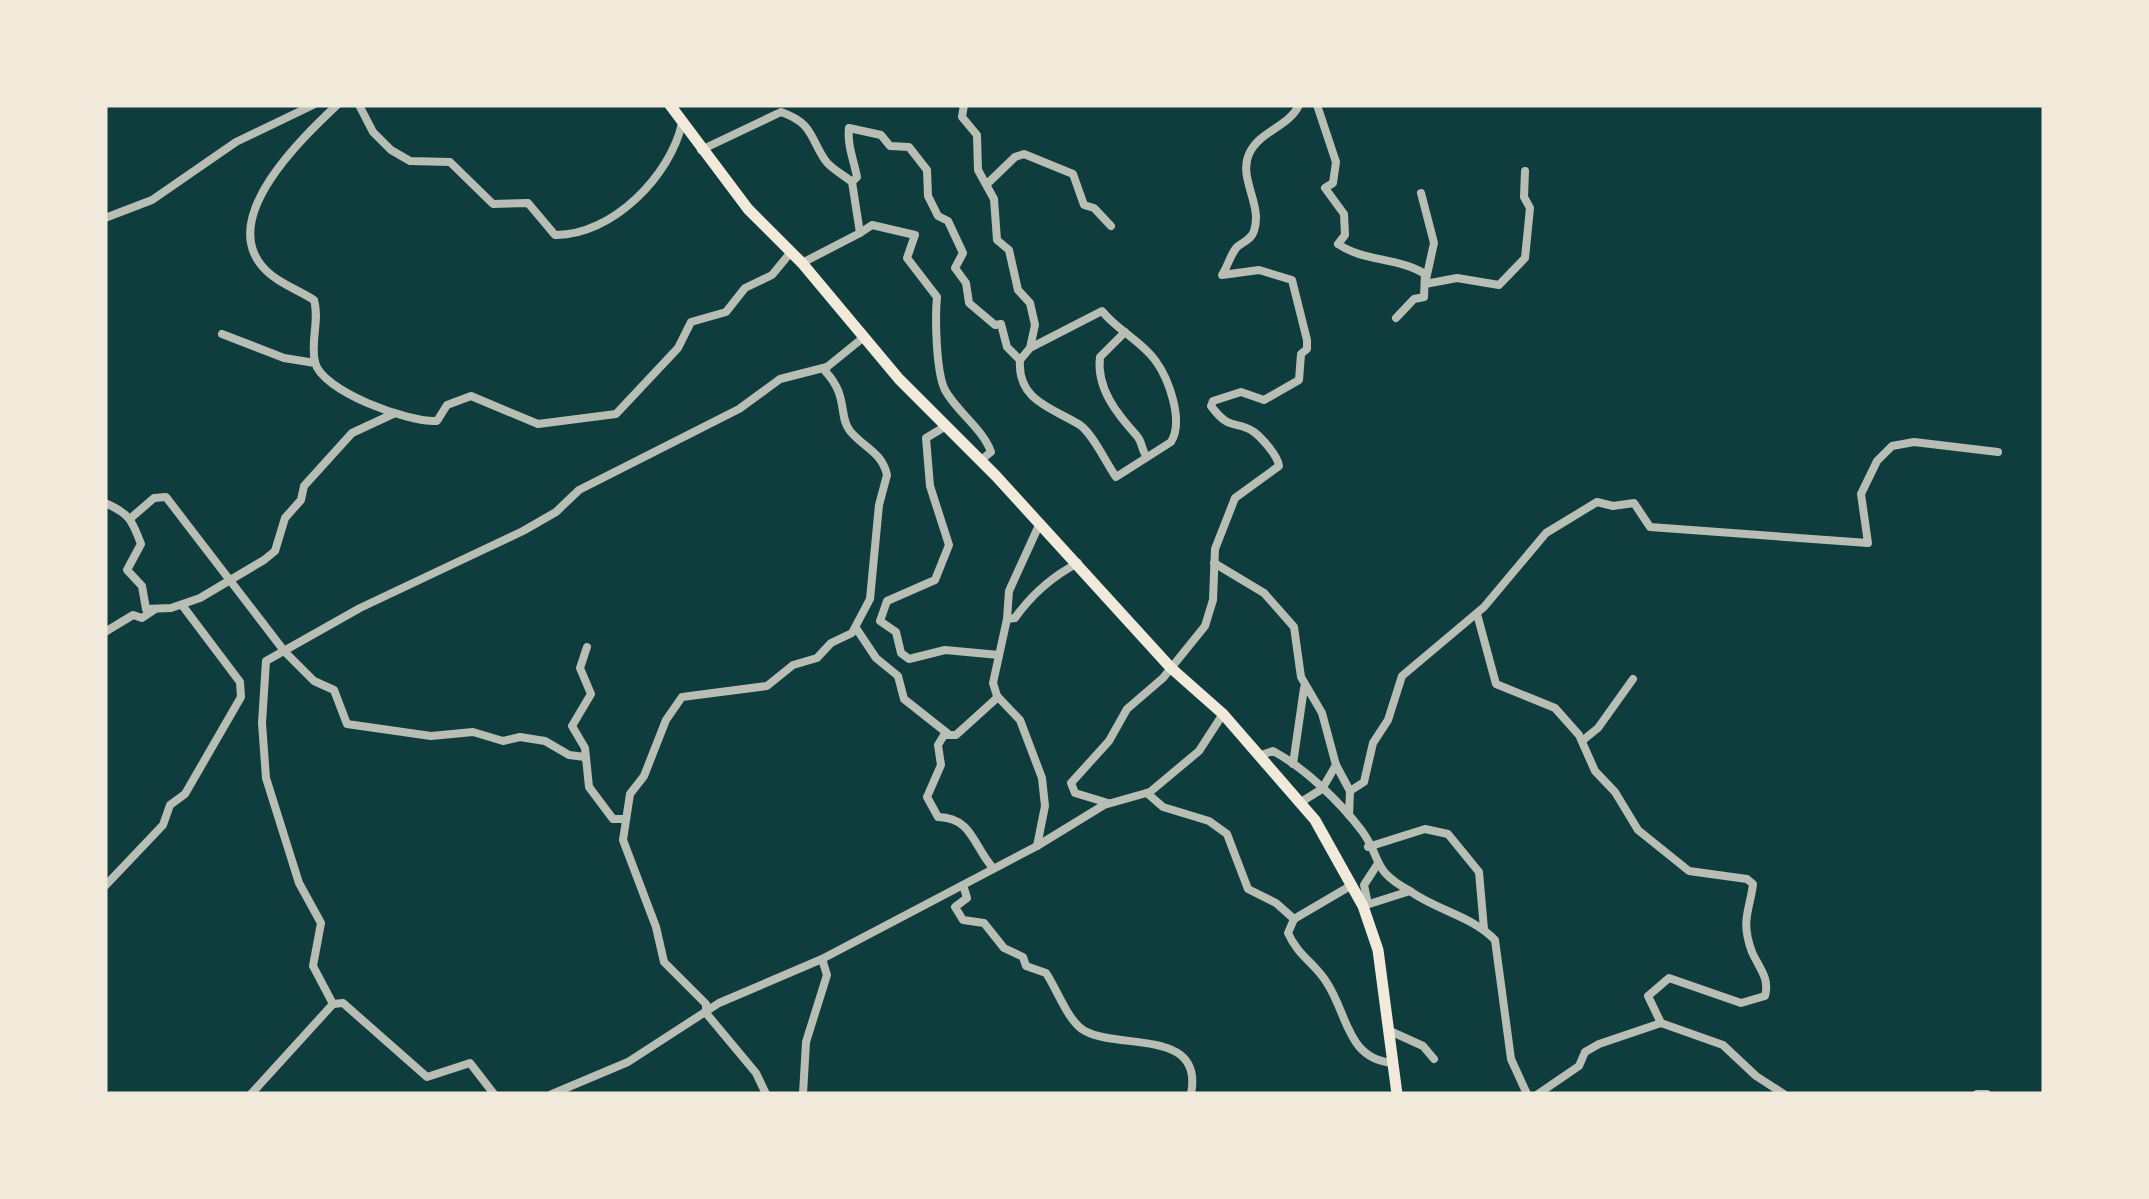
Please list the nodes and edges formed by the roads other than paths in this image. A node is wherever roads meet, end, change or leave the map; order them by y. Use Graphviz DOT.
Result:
graph roads {
  1 [pos="313,105"];
  2 [pos="336,105"];
  3 [pos="359,105"];
  4 [pos="670,105"];
  5 [pos="964,105"];
  6 [pos="1299,105"];
  7 [pos="1317,105"];
  8 [pos="682,123"];
  9 [pos="701,150"];
  10 [pos="1525,170"];
  11 [pos="852,182"];
  12 [pos="987,184"];
  13 [pos="1421,193"];
  14 [pos="105,218"];
  15 [pos="1112,226"];
  16 [pos="860,233"];
  17 [pos="790,252"];
  18 [pos="802,263"];
  19 [pos="1425,284"];
  20 [pos="1396,318"];
  21 [pos="1125,332"];
  22 [pos="222,334"];
  23 [pos="864,338"];
  24 [pos="1030,348"];
  25 [pos="1020,360"];
  26 [pos="315,363"];
  27 [pos="827,367"];
  28 [pos="393,414"];
  29 [pos="948,426"];
  30 [pos="1998,452"];
  31 [pos="1146,457"];
  32 [pos="980,460"];
  33 [pos="105,503"];
  34 [pos="132,517"];
  35 [pos="1040,523"];
  36 [pos="1214,562"];
  37 [pos="1078,563"];
  38 [pos="230,577"];
  39 [pos="182,605"];
  40 [pos="154,610"];
  41 [pos="1477,614"];
  42 [pos="1007,619"];
  43 [pos="856,628"];
  44 [pos="105,632"];
  45 [pos="588,648"];
  46 [pos="282,649"];
  47 [pos="901,653"];
  48 [pos="999,655"];
  49 [pos="1171,668"];
  50 [pos="898,676"];
  51 [pos="1301,678"];
  52 [pos="1634,679"];
  53 [pos="998,697"];
  54 [pos="1223,714"];
  55 [pos="947,733"];
  56 [pos="1582,740"];
  57 [pos="1260,755"];
  58 [pos="585,756"];
  59 [pos="1294,765"];
  60 [pos="1336,765"];
  61 [pos="1286,783"];
  62 [pos="1322,789"];
  63 [pos="1350,791"];
  64 [pos="1147,793"];
  65 [pos="1301,802"];
  66 [pos="1108,803"];
  67 [pos="1349,815"];
  68 [pos="623,819"];
  69 [pos="1037,846"];
  70 [pos="1368,847"];
  71 [pos="1376,865"];
  72 [pos="993,868"];
  73 [pos="1352,884"];
  74 [pos="964,885"];
  75 [pos="105,886"];
  76 [pos="1410,891"];
  77 [pos="1366,905"];
  78 [pos="1294,919"];
  79 [pos="1484,929"];
  80 [pos="822,959"];
  81 [pos="333,1004"];
  82 [pos="707,1009"];
  83 [pos="1661,1023"];
  84 [pos="1390,1031"];
  85 [pos="1434,1060"];
  86 [pos="1394,1063"];
  87 [pos="1772,1091"];
  88 [pos="251,1094"];
  89 [pos="494,1094"];
  90 [pos="552,1094"];
  91 [pos="766,1094"];
  92 [pos="804,1094"];
  93 [pos="1190,1094"];
  94 [pos="1397,1094"];
  95 [pos="1527,1094"];
  96 [pos="1538,1094"];
  97 [pos="1784,1094"];
  98 [pos="1977,1094"];
  99 [pos="1986,1094"];
  1 -- 14 [label="street"];
  2 -- 26 [label="street"];
  3 -- 8 [label="street"];
  4 -- 8 [label="main road"];
  5 -- 12 [label="street"];
  6 -- 36 [label="street"];
  7 -- 19 [label="street"];
  8 -- 9 [label="main road"];
  9 -- 11 [label="street"];
  9 -- 17 [label="main road"];
  10 -- 19 [label="street"];
  11 -- 16 [label="street"];
  11 -- 25 [label="street"];
  12 -- 15 [label="street"];
  12 -- 24 [label="street"];
  13 -- 19 [label="street"];
  16 -- 18 [label="street"];
  16 -- 32 [label="street"];
  17 -- 18 [label="main road"];
  17 -- 28 [label="street"];
  18 -- 23 [label="main road"];
  19 -- 20 [label="street"];
  21 -- 24 [label="street"];
  21 -- 31 [label="street"];
  21 -- 31 [label="street"];
  22 -- 26 [label="street"];
  23 -- 27 [label="street"];
  23 -- 29 [label="main road"];
  24 -- 25 [label="street"];
  25 -- 31 [label="street"];
  26 -- 28 [label="street"];
  27 -- 43 [label="street"];
  27 -- 46 [label="street"];
  28 -- 38 [label="street"];
  29 -- 32 [label="main road"];
  29 -- 47 [label="street"];
  30 -- 41 [label="street"];
  32 -- 35 [label="main road"];
  33 -- 34 [label="street"];
  34 -- 38 [label="street"];
  34 -- 40 [label="street"];
  35 -- 37 [label="main road"];
  35 -- 42 [label="street"];
  36 -- 49 [label="street"];
  36 -- 51 [label="street"];
  37 -- 42 [label="street"];
  37 -- 49 [label="main road"];
  38 -- 39 [label="street"];
  38 -- 46 [label="street"];
  39 -- 40 [label="street"];
  39 -- 75 [label="street"];
  40 -- 44 [label="street"];
  41 -- 56 [label="street"];
  41 -- 63 [label="street"];
  42 -- 48 [label="street"];
  43 -- 50 [label="street"];
  43 -- 68 [label="street"];
  45 -- 58 [label="street"];
  46 -- 58 [label="street"];
  46 -- 81 [label="street"];
  47 -- 48 [label="street"];
  47 -- 50 [label="street"];
  48 -- 53 [label="street"];
  49 -- 54 [label="main road"];
  49 -- 66 [label="street"];
  50 -- 55 [label="street"];
  51 -- 59 [label="street"];
  51 -- 60 [label="street"];
  52 -- 56 [label="street"];
  53 -- 55 [label="street"];
  53 -- 69 [label="street"];
  54 -- 57 [label="main road"];
  54 -- 64 [label="street"];
  55 -- 72 [label="street"];
  56 -- 83 [label="street"];
  57 -- 59 [label="street"];
  57 -- 61 [label="main road"];
  58 -- 68 [label="street"];
  59 -- 61 [label="street"];
  59 -- 62 [label="street"];
  60 -- 62 [label="street"];
  60 -- 63 [label="street"];
  61 -- 65 [label="main road"];
  62 -- 65 [label="street"];
  62 -- 67 [label="street"];
  63 -- 67 [label="street"];
  64 -- 66 [label="street"];
  64 -- 78 [label="street"];
  65 -- 73 [label="main road"];
  66 -- 69 [label="street"];
  67 -- 70 [label="street"];
  68 -- 82 [label="street"];
  69 -- 72 [label="street"];
  70 -- 71 [label="street"];
  70 -- 79 [label="street"];
  71 -- 76 [label="street"];
  71 -- 77 [label="street"];
  72 -- 74 [label="street"];
  73 -- 77 [label="main road"];
  73 -- 78 [label="street"];
  74 -- 80 [label="street"];
  74 -- 93 [label="street"];
  76 -- 77 [label="street"];
  76 -- 79 [label="street"];
  77 -- 84 [label="main road"];
  78 -- 86 [label="street"];
  79 -- 95 [label="street"];
  80 -- 82 [label="street"];
  80 -- 92 [label="street"];
  81 -- 88 [label="street"];
  81 -- 89 [label="street"];
  82 -- 90 [label="street"];
  82 -- 91 [label="street"];
  83 -- 87 [label="street"];
  83 -- 96 [label="street"];
  84 -- 85 [label="street"];
  84 -- 86 [label="main road"];
  86 -- 94 [label="main road"];
  87 -- 97 [label="street"];
  98 -- 99 [label="street"];
}
